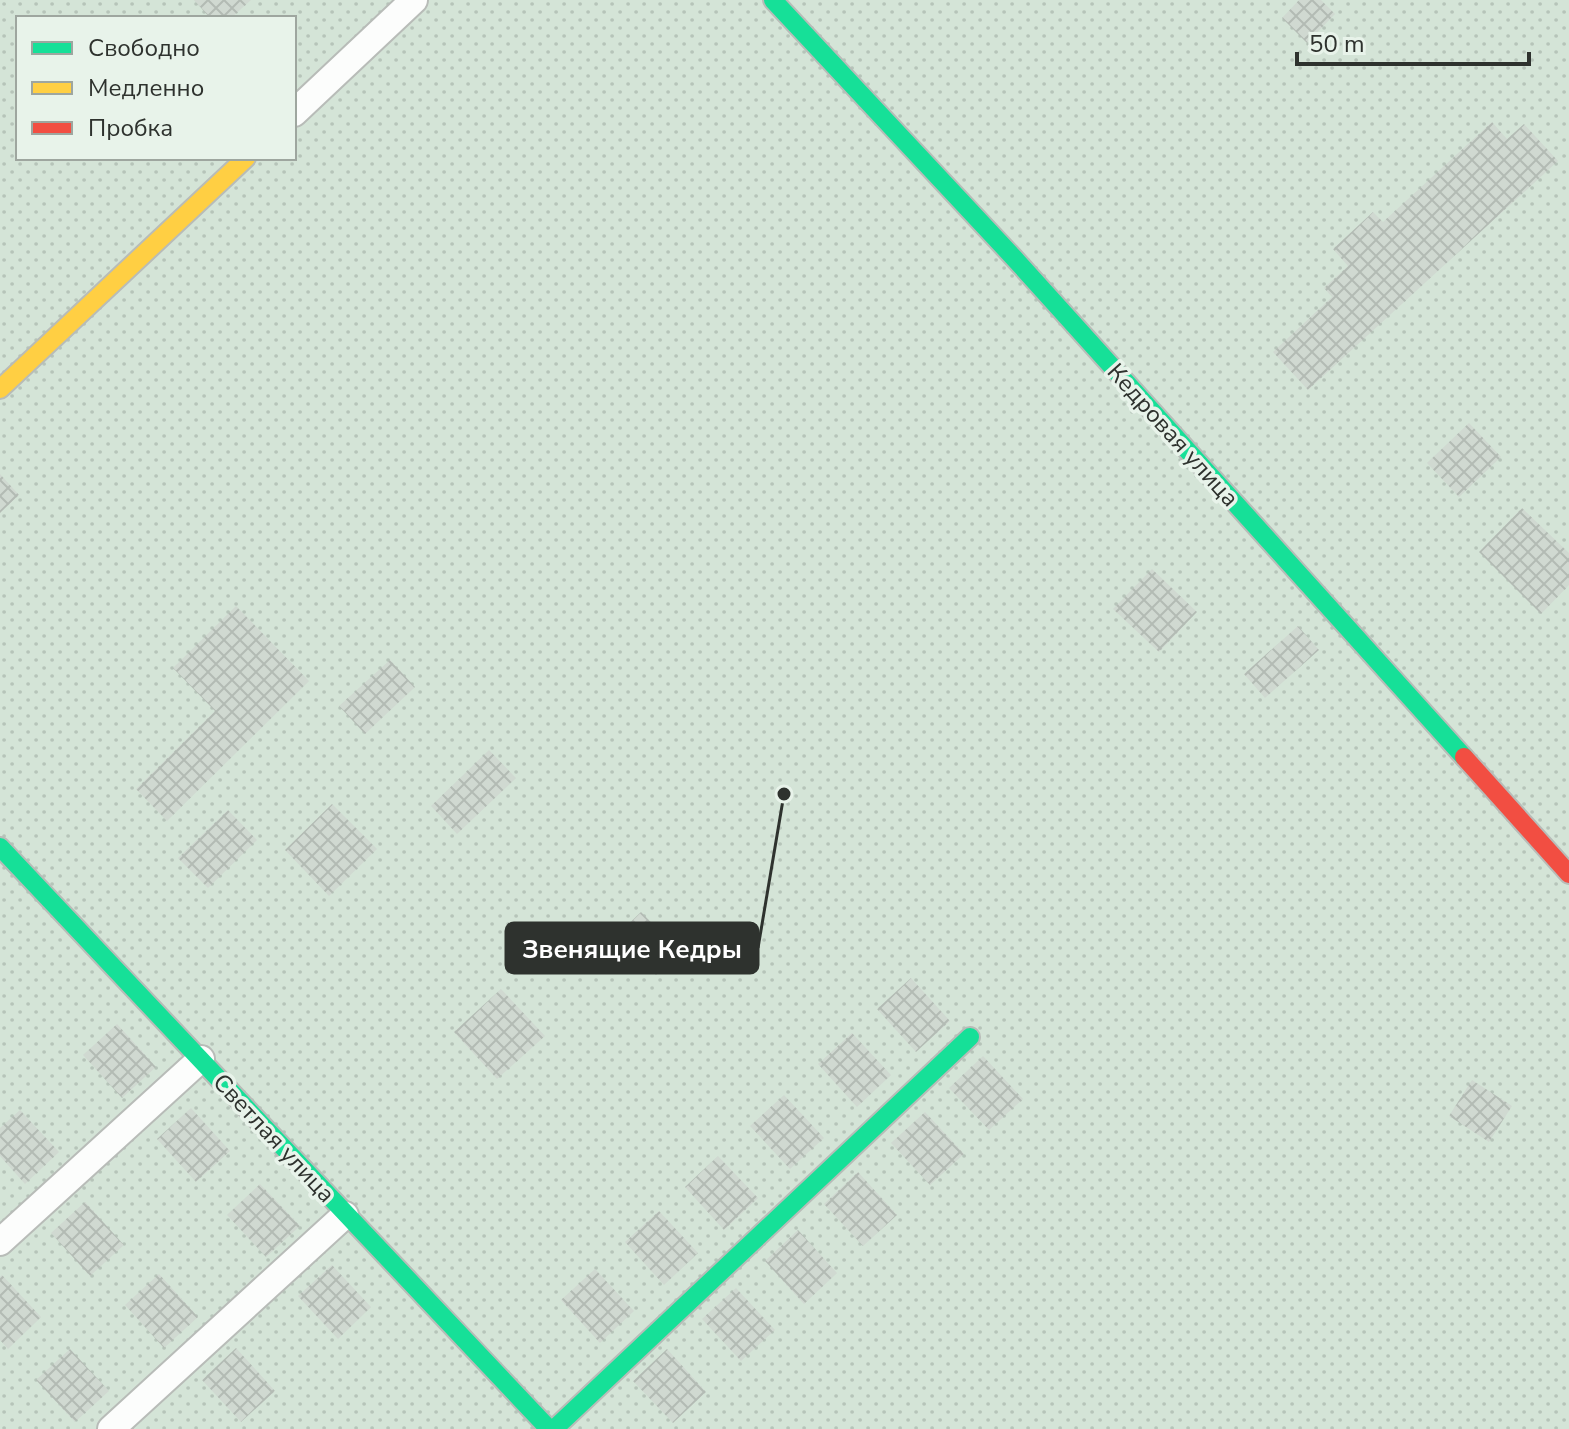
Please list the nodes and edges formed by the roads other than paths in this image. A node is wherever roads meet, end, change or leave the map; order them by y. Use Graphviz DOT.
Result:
graph roads {
  1 [pos="414,0"];
  2 [pos="773,0"];
  3 [pos="296,111"];
  4 [pos="244,160"];
  5 [pos="0,389"];
  6 [pos="0,847"];
  7 [pos="1569,874"];
  8 [pos="970,1037"];
  9 [pos="201,1059"];
  10 [pos="345,1215"];
  11 [pos="0,1242"];
  12 [pos="111,1429"];
  13 [pos="552,1429"];
  1 -- 3 [label="street"];
  2 -- 7 [label="street, Кедровая улица"];
  4 -- 5 [label="street"];
  6 -- 9 [label="street, Светлая улица"];
  8 -- 13 [label="street"];
  9 -- 10 [label="street, Светлая улица"];
  9 -- 11 [label="street"];
  10 -- 12 [label="street"];
  10 -- 13 [label="street, Светлая улица"];
}
